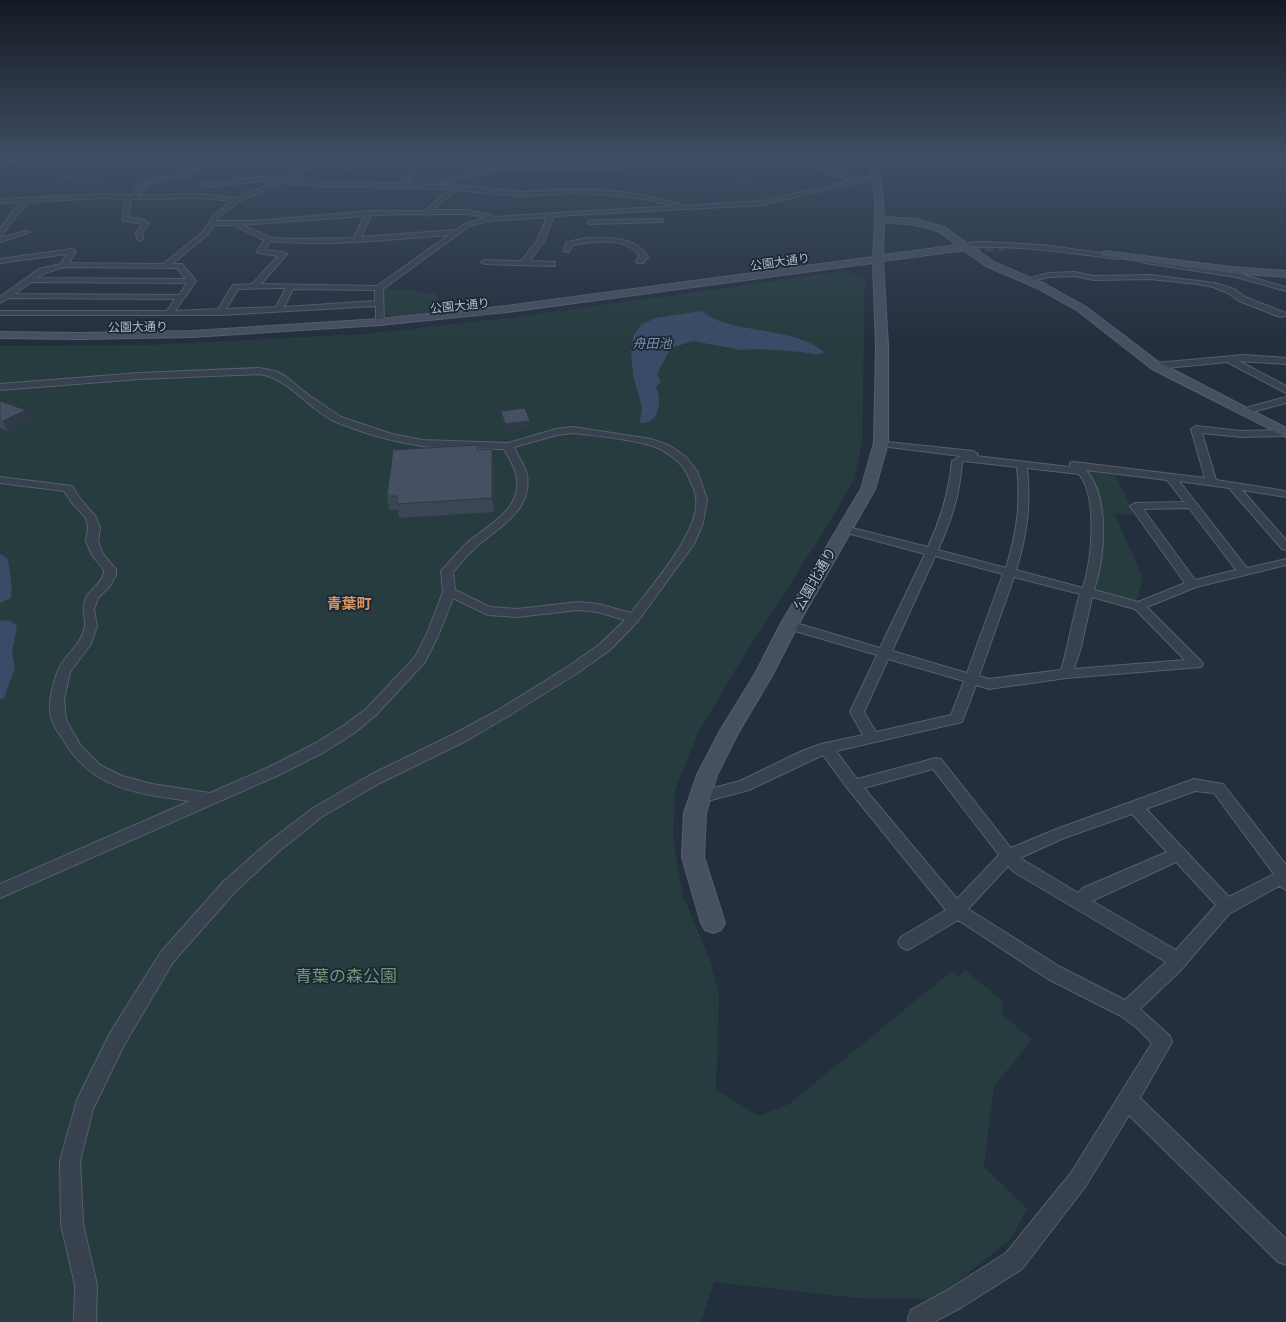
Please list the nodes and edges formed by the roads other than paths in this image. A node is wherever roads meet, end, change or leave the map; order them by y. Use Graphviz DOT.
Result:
graph roads {
  1 [pos="12,218"];
  2 [pos="126,218"];
  3 [pos="215,218"];
  4 [pos="319,218"];
  5 [pos="366,218"];
  6 [pos="495,218"];
  7 [pos="501,218"];
  8 [pos="550,218"];
  9 [pos="582,218"];
  10 [pos="880,219"];
  11 [pos="661,221"];
  12 [pos="590,222"];
  13 [pos="213,224"];
  14 [pos="235,224"];
  15 [pos="27,232"];
  16 [pos="456,232"];
  17 [pos="0,234"];
  18 [pos="140,239"];
  19 [pos="268,239"];
  20 [pos="0,240"];
  21 [pos="356,240"];
  22 [pos="615,240"];
  23 [pos="961,247"];
  24 [pos="567,251"];
  25 [pos="1105,254"];
  26 [pos="877,259"];
  27 [pos="0,261"];
  28 [pos="485,262"];
  29 [pos="640,262"];
  30 [pos="523,263"];
  31 [pos="552,264"];
  32 [pos="64,265"];
  33 [pos="166,265"];
  34 [pos="1286,274"];
  35 [pos="31,280"];
  36 [pos="1026,280"];
  37 [pos="192,281"];
  38 [pos="290,286"];
  39 [pos="254,287"];
  40 [pos="380,288"];
  41 [pos="1286,289"];
  42 [pos="7,296"];
  43 [pos="181,297"];
  44 [pos="0,301"];
  45 [pos="379,303"];
  46 [pos="278,310"];
  47 [pos="0,313"];
  48 [pos="220,313"];
  49 [pos="169,314"];
  50 [pos="1284,315"];
  51 [pos="1268,319"];
  52 [pos="380,322"];
  53 [pos="396,325"];
  54 [pos="370,328"];
  55 [pos="0,335"];
  56 [pos="0,341"];
  57 [pos="1230,360"];
  58 [pos="1276,360"];
  59 [pos="1286,361"];
  60 [pos="1156,366"];
  61 [pos="1286,366"];
  62 [pos="0,387"];
  63 [pos="1286,390"];
  64 [pos="1286,400"];
  65 [pos="1245,412"];
  66 [pos="1286,433"];
  67 [pos="881,443"];
  68 [pos="508,446"];
  69 [pos="1022,465"];
  70 [pos="1170,477"];
  71 [pos="0,480"];
  72 [pos="1211,482"];
  73 [pos="1232,485"];
  74 [pos="1286,494"];
  75 [pos="1192,505"];
  76 [pos="844,529"];
  77 [pos="1286,547"];
  78 [pos="930,552"];
  79 [pos="1286,562"];
  80 [pos="1010,572"];
  81 [pos="1244,572"];
  82 [pos="1192,584"];
  83 [pos="450,592"];
  84 [pos="1087,592"];
  85 [pos="1139,606"];
  86 [pos="634,618"];
  87 [pos="789,625"];
  88 [pos="884,653"];
  89 [pos="1066,674"];
  90 [pos="972,679"];
  91 [pos="872,737"];
  92 [pos="826,748"];
  93 [pos="854,785"];
  94 [pos="700,797"];
  95 [pos="213,799"];
  96 [pos="1134,807"];
  97 [pos="1178,854"];
  98 [pos="1008,856"];
  99 [pos="1284,880"];
  100 [pos="0,891"];
  101 [pos="1079,902"];
  102 [pos="1228,907"];
  103 [pos="956,910"];
  104 [pos="713,923"];
  105 [pos="907,942"];
  106 [pos="1178,960"];
  107 [pos="1127,1010"];
  108 [pos="1128,1100"];
  109 [pos="1286,1254"];
  110 [pos="919,1318"];
  111 [pos="84,1322"];
  1 -- 17 [label="street"];
  2 -- 18 [label="street"];
  3 -- 13 [label="street"];
  4 -- 14 [label="street"];
  5 -- 21 [label="street"];
  6 -- 7 [label="street"];
  6 -- 16 [label="street"];
  8 -- 30 [label="street"];
  9 -- 12 [label="street"];
  10 -- 23 [label="street"];
  10 -- 26 [label="street, 公園北通り"];
  11 -- 12 [label="street"];
  12 -- 22 [label="street"];
  13 -- 14 [label="street"];
  13 -- 33 [label="street"];
  14 -- 19 [label="street"];
  15 -- 20 [label="street"];
  16 -- 21 [label="street"];
  16 -- 40 [label="street"];
  19 -- 21 [label="street"];
  19 -- 39 [label="street"];
  22 -- 24 [label="street"];
  22 -- 29 [label="street"];
  23 -- 26 [label="street"];
  23 -- 36 [label="street"];
  23 -- 41 [label="street"];
  25 -- 34 [label="street"];
  26 -- 52 [label="street, 公園大通り"];
  26 -- 53 [label="street, 公園大通り"];
  26 -- 67 [label="street, 公園北通り"];
  27 -- 32 [label="street"];
  28 -- 30 [label="street"];
  30 -- 31 [label="street"];
  32 -- 33 [label="street"];
  32 -- 35 [label="street"];
  33 -- 37 [label="street"];
  35 -- 37 [label="street"];
  35 -- 42 [label="street"];
  36 -- 50 [label="street"];
  36 -- 60 [label="street"];
  37 -- 43 [label="street"];
  38 -- 39 [label="street"];
  38 -- 40 [label="street"];
  38 -- 46 [label="street"];
  39 -- 48 [label="street"];
  40 -- 45 [label="street"];
  42 -- 43 [label="street"];
  42 -- 44 [label="street"];
  43 -- 49 [label="street"];
  45 -- 46 [label="street"];
  45 -- 52 [label="street"];
  46 -- 48 [label="street"];
  47 -- 49 [label="street"];
  48 -- 49 [label="street"];
  50 -- 51 [label="street"];
  52 -- 53 [label="street"];
  52 -- 54 [label="street"];
  52 -- 55 [label="street, 公園大通り"];
  53 -- 54 [label="street, 公園大通り"];
  54 -- 56 [label="street, 公園大通り"];
  57 -- 58 [label="street"];
  57 -- 60 [label="street"];
  57 -- 63 [label="street"];
  58 -- 59 [label="street"];
  58 -- 61 [label="street"];
  60 -- 65 [label="street"];
  62 -- 68 [label="street"];
  64 -- 65 [label="street"];
  65 -- 66 [label="street"];
  66 -- 72 [label="street"];
  67 -- 70 [label="street"];
  67 -- 76 [label="street, 公園北通り"];
  68 -- 83 [label="street"];
  68 -- 86 [label="street"];
  69 -- 78 [label="street"];
  69 -- 80 [label="street"];
  69 -- 84 [label="street"];
  70 -- 72 [label="street"];
  70 -- 75 [label="street"];
  71 -- 95 [label="street"];
  72 -- 73 [label="street"];
  73 -- 74 [label="street"];
  73 -- 77 [label="street"];
  75 -- 81 [label="street"];
  75 -- 82 [label="street"];
  76 -- 78 [label="street"];
  76 -- 87 [label="street, 公園北通り"];
  78 -- 80 [label="street"];
  78 -- 88 [label="street"];
  79 -- 81 [label="street"];
  80 -- 84 [label="street"];
  80 -- 90 [label="street"];
  81 -- 82 [label="street"];
  82 -- 85 [label="street"];
  83 -- 86 [label="street"];
  83 -- 95 [label="street"];
  84 -- 85 [label="street"];
  84 -- 89 [label="street"];
  85 -- 89 [label="street"];
  86 -- 111 [label="street"];
  87 -- 88 [label="street"];
  87 -- 94 [label="street, 公園北通り"];
  88 -- 90 [label="street"];
  88 -- 91 [label="street"];
  89 -- 90 [label="street"];
  90 -- 91 [label="street"];
  91 -- 92 [label="street"];
  92 -- 93 [label="street"];
  92 -- 94 [label="street"];
  93 -- 98 [label="street"];
  93 -- 103 [label="street"];
  94 -- 104 [label="street, 公園北通り"];
  95 -- 100 [label="street"];
  96 -- 97 [label="street"];
  96 -- 98 [label="street"];
  96 -- 99 [label="street"];
  97 -- 101 [label="street"];
  97 -- 102 [label="street"];
  98 -- 101 [label="street"];
  98 -- 103 [label="street"];
  99 -- 102 [label="street"];
  101 -- 106 [label="street"];
  102 -- 106 [label="street"];
  103 -- 105 [label="street"];
  103 -- 107 [label="street"];
  106 -- 107 [label="street"];
  107 -- 108 [label="street"];
  108 -- 109 [label="street"];
  108 -- 110 [label="street"];
}
